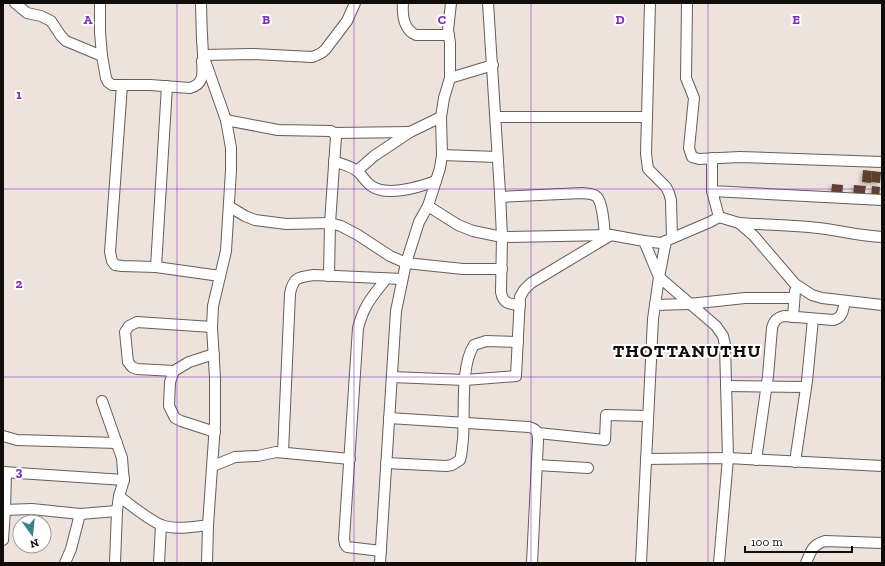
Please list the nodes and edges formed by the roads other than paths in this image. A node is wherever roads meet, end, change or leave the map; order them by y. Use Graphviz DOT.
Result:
graph roads {
  1 [pos="100,3"];
  2 [pos="201,3"];
  3 [pos="356,3"];
  4 [pos="403,3"];
  5 [pos="451,3"];
  6 [pos="488,3"];
  7 [pos="650,3"];
  8 [pos="687,3"];
  9 [pos="18,5"];
  10 [pos="202,35"];
  11 [pos="449,35"];
  12 [pos="203,55"];
  13 [pos="102,56"];
  14 [pos="493,65"];
  15 [pos="450,78"];
  16 [pos="122,85"];
  17 [pos="167,86"];
  18 [pos="496,117"];
  19 [pos="647,117"];
  20 [pos="441,118"];
  21 [pos="226,120"];
  22 [pos="410,132"];
  23 [pos="334,133"];
  24 [pos="442,156"];
  25 [pos="497,157"];
  26 [pos="712,158"];
  27 [pos="334,161"];
  28 [pos="882,162"];
  29 [pos="357,171"];
  30 [pos="436,181"];
  31 [pos="712,191"];
  32 [pos="500,197"];
  33 [pos="882,200"];
  34 [pos="428,206"];
  35 [pos="230,207"];
  36 [pos="719,217"];
  37 [pos="330,223"];
  38 [pos="739,223"];
  39 [pos="608,236"];
  40 [pos="502,237"];
  41 [pos="882,237"];
  42 [pos="669,240"];
  43 [pos="644,241"];
  44 [pos="406,263"];
  45 [pos="156,267"];
  46 [pos="502,269"];
  47 [pos="220,276"];
  48 [pos="329,276"];
  49 [pos="659,277"];
  50 [pos="386,278"];
  51 [pos="402,279"];
  52 [pos="795,284"];
  53 [pos="794,298"];
  54 [pos="845,301"];
  55 [pos="689,304"];
  56 [pos="882,304"];
  57 [pos="520,305"];
  58 [pos="655,305"];
  59 [pos="793,317"];
  60 [pos="813,319"];
  61 [pos="212,327"];
  62 [pos="518,342"];
  63 [pos="214,354"];
  64 [pos="174,371"];
  65 [pos="392,377"];
  66 [pos="466,380"];
  67 [pos="726,386"];
  68 [pos="806,387"];
  69 [pos="766,388"];
  70 [pos="102,402"];
  71 [pos="648,416"];
  72 [pos="389,418"];
  73 [pos="464,423"];
  74 [pos="215,432"];
  75 [pos="538,433"];
  76 [pos="3,436"];
  77 [pos="117,443"];
  78 [pos="283,452"];
  79 [pos="728,458"];
  80 [pos="350,459"];
  81 [pos="646,459"];
  82 [pos="756,460"];
  83 [pos="794,462"];
  84 [pos="386,463"];
  85 [pos="537,465"];
  86 [pos="213,466"];
  87 [pos="882,466"];
  88 [pos="588,468"];
  89 [pos="4,472"];
  90 [pos="124,480"];
  91 [pos="119,496"];
  92 [pos="4,510"];
  93 [pos="117,511"];
  94 [pos="80,514"];
  95 [pos="161,525"];
  96 [pos="208,525"];
  97 [pos="3,540"];
  98 [pos="882,543"];
  99 [pos="381,551"];
  100 [pos="65,563"];
  101 [pos="115,563"];
  102 [pos="159,563"];
  103 [pos="207,563"];
  104 [pos="380,563"];
  105 [pos="532,563"];
  106 [pos="641,563"];
  107 [pos="719,563"];
  108 [pos="806,563"];
  1 -- 13 [label="street"];
  2 -- 10 [label="street"];
  3 -- 12 [label="street"];
  4 -- 11 [label="street"];
  5 -- 11 [label="street"];
  6 -- 14 [label="street"];
  7 -- 19 [label="street"];
  8 -- 26 [label="street"];
  9 -- 13 [label="street"];
  10 -- 12 [label="street"];
  10 -- 17 [label="street"];
  11 -- 15 [label="street"];
  12 -- 21 [label="street"];
  13 -- 16 [label="street"];
  14 -- 15 [label="street"];
  14 -- 18 [label="street"];
  15 -- 20 [label="street"];
  16 -- 17 [label="street"];
  16 -- 45 [label="street"];
  17 -- 45 [label="street"];
  18 -- 19 [label="street"];
  18 -- 25 [label="street"];
  19 -- 42 [label="street"];
  20 -- 22 [label="street"];
  20 -- 24 [label="street"];
  21 -- 23 [label="street"];
  21 -- 35 [label="street"];
  22 -- 23 [label="street"];
  22 -- 29 [label="street"];
  23 -- 27 [label="street"];
  24 -- 25 [label="street"];
  24 -- 30 [label="street"];
  25 -- 32 [label="street"];
  26 -- 28 [label="street"];
  26 -- 31 [label="street"];
  27 -- 29 [label="street"];
  27 -- 37 [label="street"];
  29 -- 30 [label="street"];
  30 -- 34 [label="street"];
  31 -- 33 [label="street"];
  31 -- 36 [label="street"];
  32 -- 39 [label="street"];
  32 -- 40 [label="street"];
  34 -- 40 [label="street"];
  34 -- 44 [label="street"];
  35 -- 37 [label="street"];
  35 -- 47 [label="street"];
  36 -- 38 [label="street"];
  36 -- 42 [label="street"];
  37 -- 44 [label="street"];
  37 -- 48 [label="street"];
  38 -- 41 [label="street"];
  38 -- 52 [label="street"];
  39 -- 40 [label="street"];
  39 -- 43 [label="street"];
  39 -- 57 [label="street"];
  40 -- 46 [label="street"];
  42 -- 43 [label="street"];
  42 -- 49 [label="street"];
  43 -- 49 [label="street"];
  44 -- 46 [label="street"];
  44 -- 51 [label="street"];
  45 -- 47 [label="street"];
  46 -- 57 [label="street"];
  47 -- 61 [label="street"];
  48 -- 50 [label="street"];
  48 -- 78 [label="street"];
  49 -- 55 [label="street"];
  49 -- 58 [label="street"];
  50 -- 51 [label="street"];
  50 -- 80 [label="street"];
  51 -- 65 [label="street"];
  52 -- 53 [label="street"];
  52 -- 54 [label="street"];
  53 -- 55 [label="street"];
  53 -- 59 [label="street"];
  54 -- 56 [label="street"];
  54 -- 60 [label="street"];
  55 -- 58 [label="street"];
  55 -- 67 [label="street"];
  57 -- 62 [label="street"];
  58 -- 71 [label="street"];
  59 -- 60 [label="street"];
  59 -- 69 [label="street"];
  60 -- 68 [label="street"];
  61 -- 63 [label="street"];
  61 -- 64 [label="street"];
  62 -- 66 [label="street"];
  62 -- 66 [label="street"];
  63 -- 64 [label="street"];
  63 -- 74 [label="street"];
  64 -- 74 [label="street"];
  65 -- 66 [label="street"];
  65 -- 72 [label="street"];
  66 -- 73 [label="street"];
  67 -- 69 [label="street"];
  67 -- 79 [label="street"];
  68 -- 69 [label="street"];
  68 -- 83 [label="street"];
  69 -- 82 [label="street"];
  70 -- 77 [label="street"];
  71 -- 75 [label="street"];
  71 -- 81 [label="street"];
  72 -- 73 [label="street"];
  72 -- 84 [label="street"];
  73 -- 75 [label="street"];
  73 -- 84 [label="street"];
  74 -- 86 [label="street"];
  75 -- 85 [label="street"];
  76 -- 77 [label="street"];
  77 -- 90 [label="street"];
  78 -- 80 [label="street"];
  78 -- 86 [label="street"];
  79 -- 81 [label="street"];
  79 -- 82 [label="street"];
  79 -- 107 [label="street"];
  80 -- 99 [label="street"];
  81 -- 106 [label="street"];
  82 -- 83 [label="street"];
  83 -- 87 [label="street"];
  84 -- 99 [label="street"];
  85 -- 88 [label="street"];
  85 -- 105 [label="street"];
  86 -- 96 [label="street"];
  89 -- 90 [label="street"];
  89 -- 92 [label="street"];
  90 -- 91 [label="street"];
  91 -- 93 [label="street"];
  91 -- 95 [label="street"];
  92 -- 94 [label="street"];
  92 -- 97 [label="street"];
  93 -- 94 [label="street"];
  93 -- 101 [label="street"];
  94 -- 100 [label="street"];
  95 -- 96 [label="street"];
  95 -- 102 [label="street"];
  96 -- 103 [label="street"];
  98 -- 108 [label="street"];
  99 -- 104 [label="street"];
}
